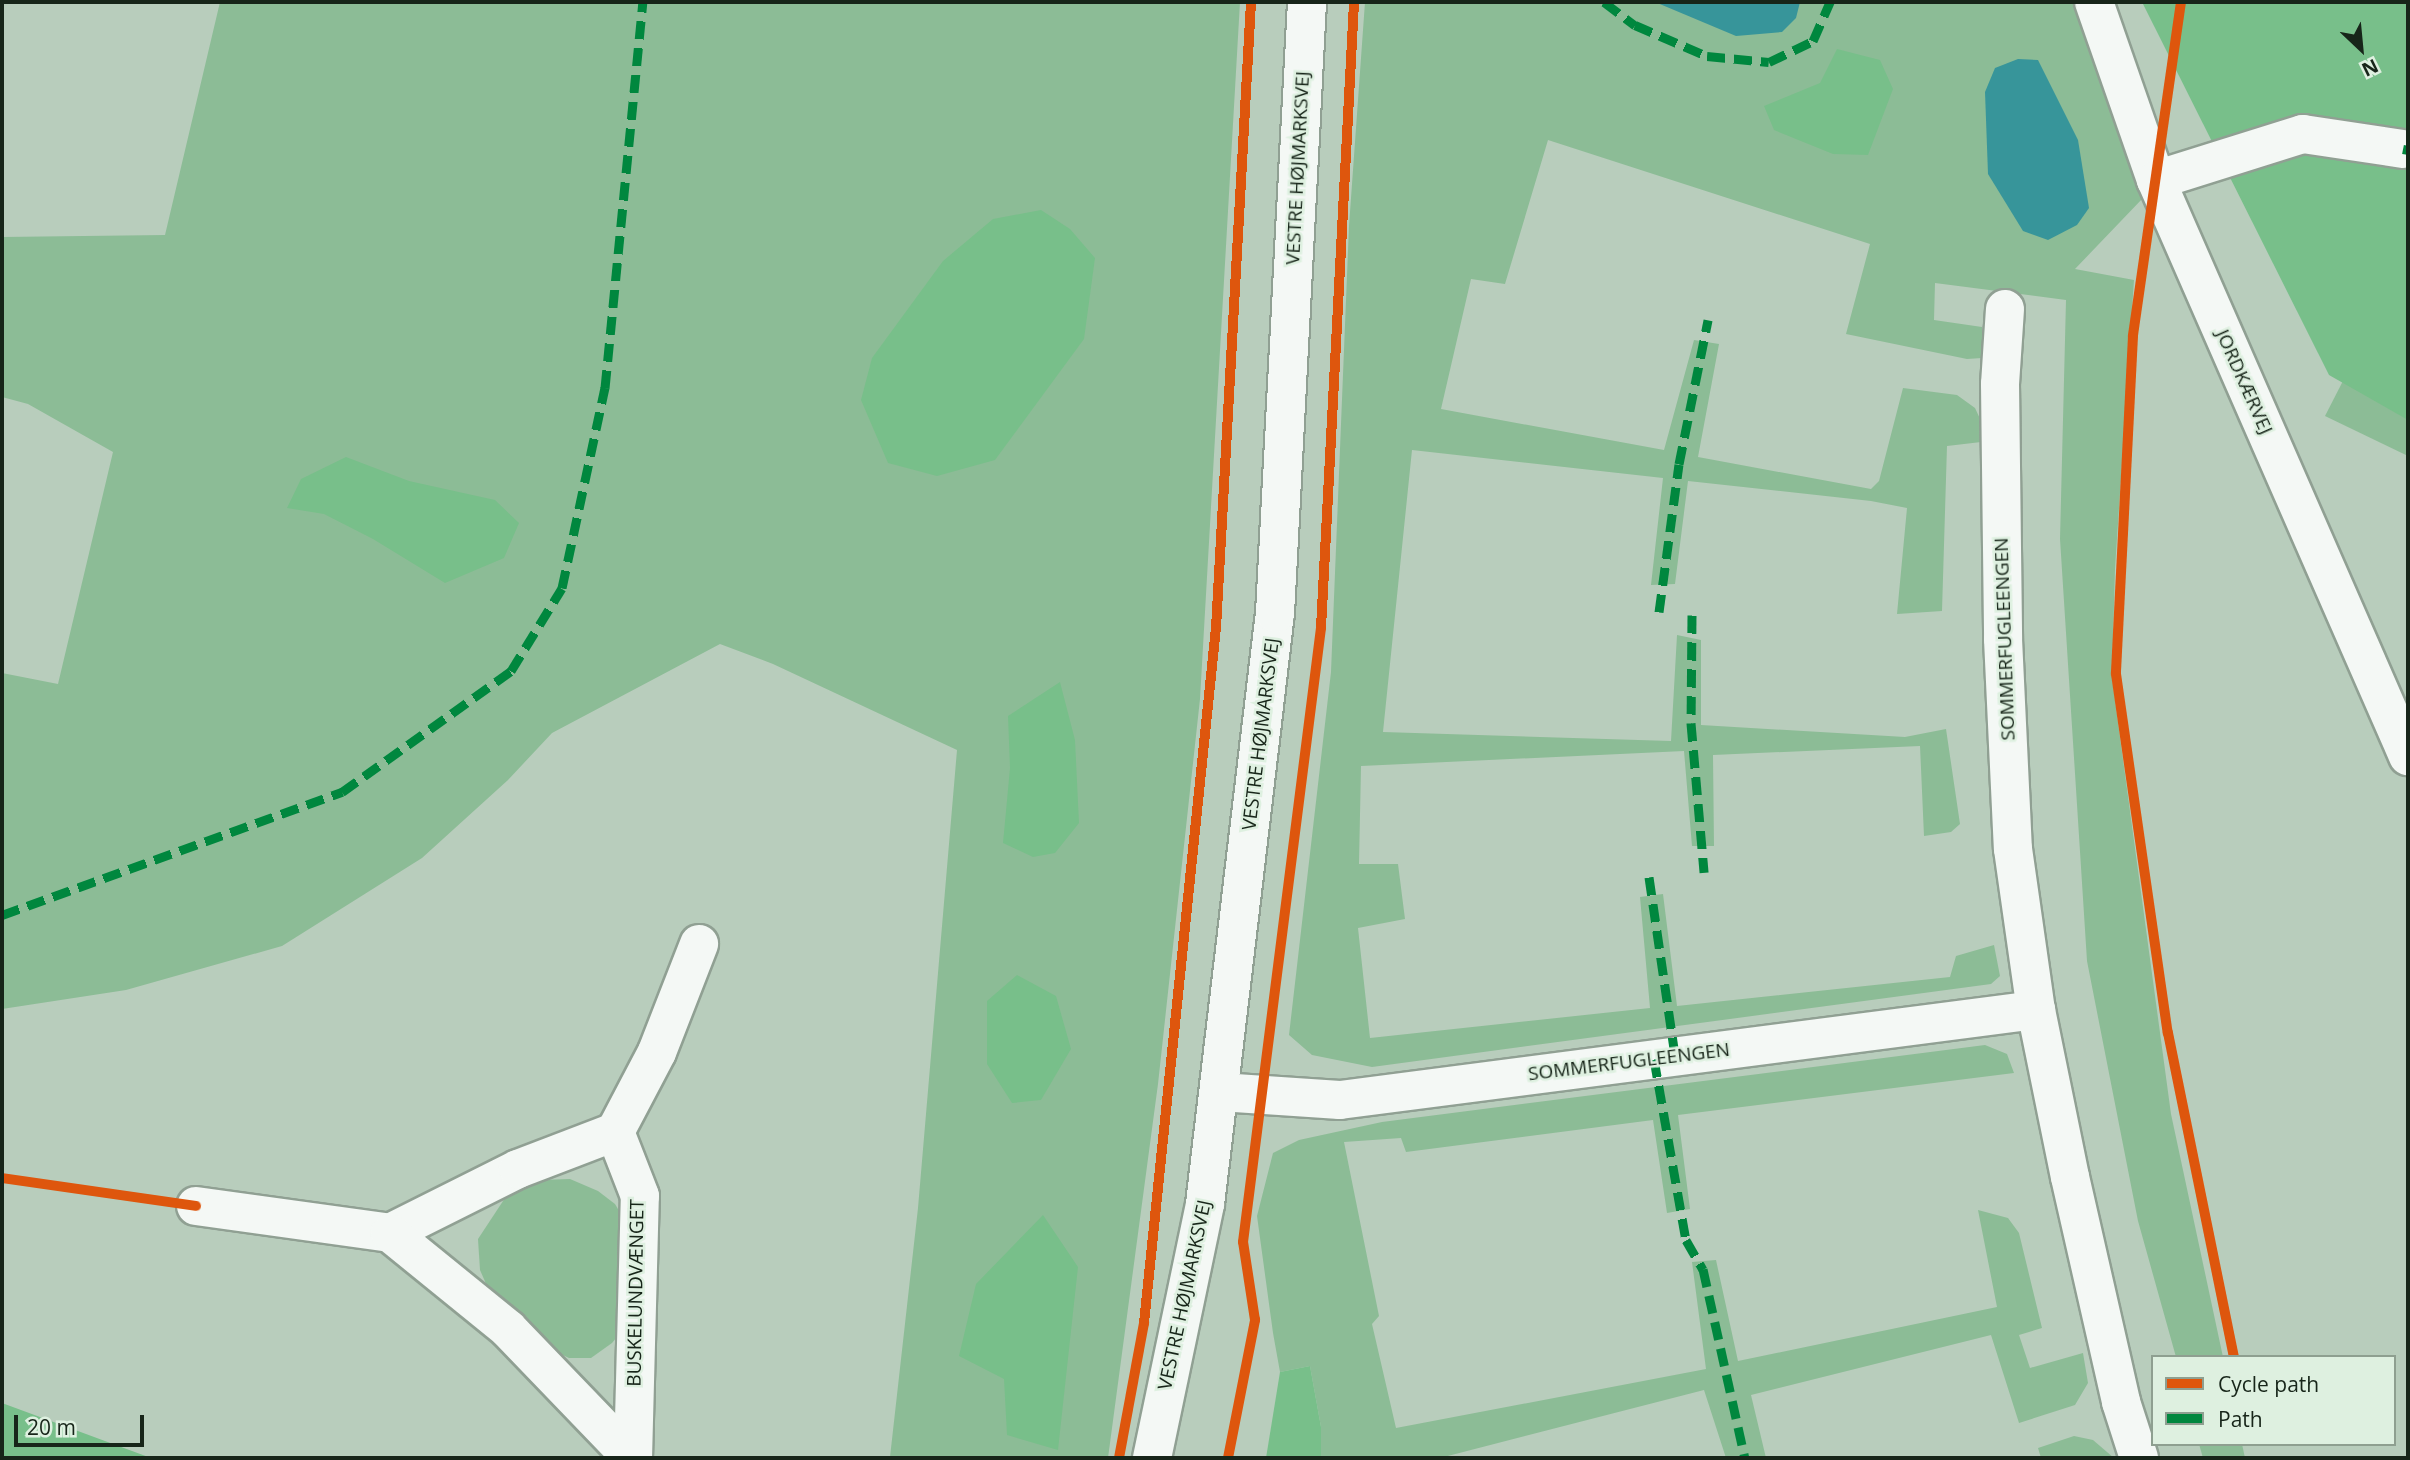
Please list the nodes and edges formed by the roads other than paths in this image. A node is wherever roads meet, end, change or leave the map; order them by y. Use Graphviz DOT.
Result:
graph roads {
  1 [pos="1307,2"];
  2 [pos="2094,2"];
  3 [pos="2403,149"];
  4 [pos="2156,180"];
  5 [pos="2005,309"];
  6 [pos="2408,757"];
  7 [pos="699,944"];
  8 [pos="2036,1010"];
  9 [pos="1220,1092"];
  10 [pos="615,1132"];
  11 [pos="196,1206"];
  12 [pos="390,1233"];
  13 [pos="632,1458"];
  14 [pos="1152,1458"];
  15 [pos="2139,1458"];
  1 -- 9 [label="street, VESTRE HØJMARKSVEJ"];
  2 -- 4 [label="street, JORDKÆRVEJ"];
  3 -- 4 [label="street"];
  4 -- 6 [label="street, JORDKÆRVEJ"];
  5 -- 8 [label="street, SOMMERFUGLEENGEN"];
  7 -- 10 [label="street"];
  8 -- 9 [label="street, SOMMERFUGLEENGEN"];
  8 -- 15 [label="street, SOMMERFUGLEENGEN"];
  9 -- 14 [label="street, VESTRE HØJMARKSVEJ"];
  10 -- 12 [label="street"];
  10 -- 13 [label="street, BUSKELUNDVÆNGET"];
  11 -- 12 [label="street"];
  12 -- 13 [label="street, BUSKELUNDVÆNGET"];
}
